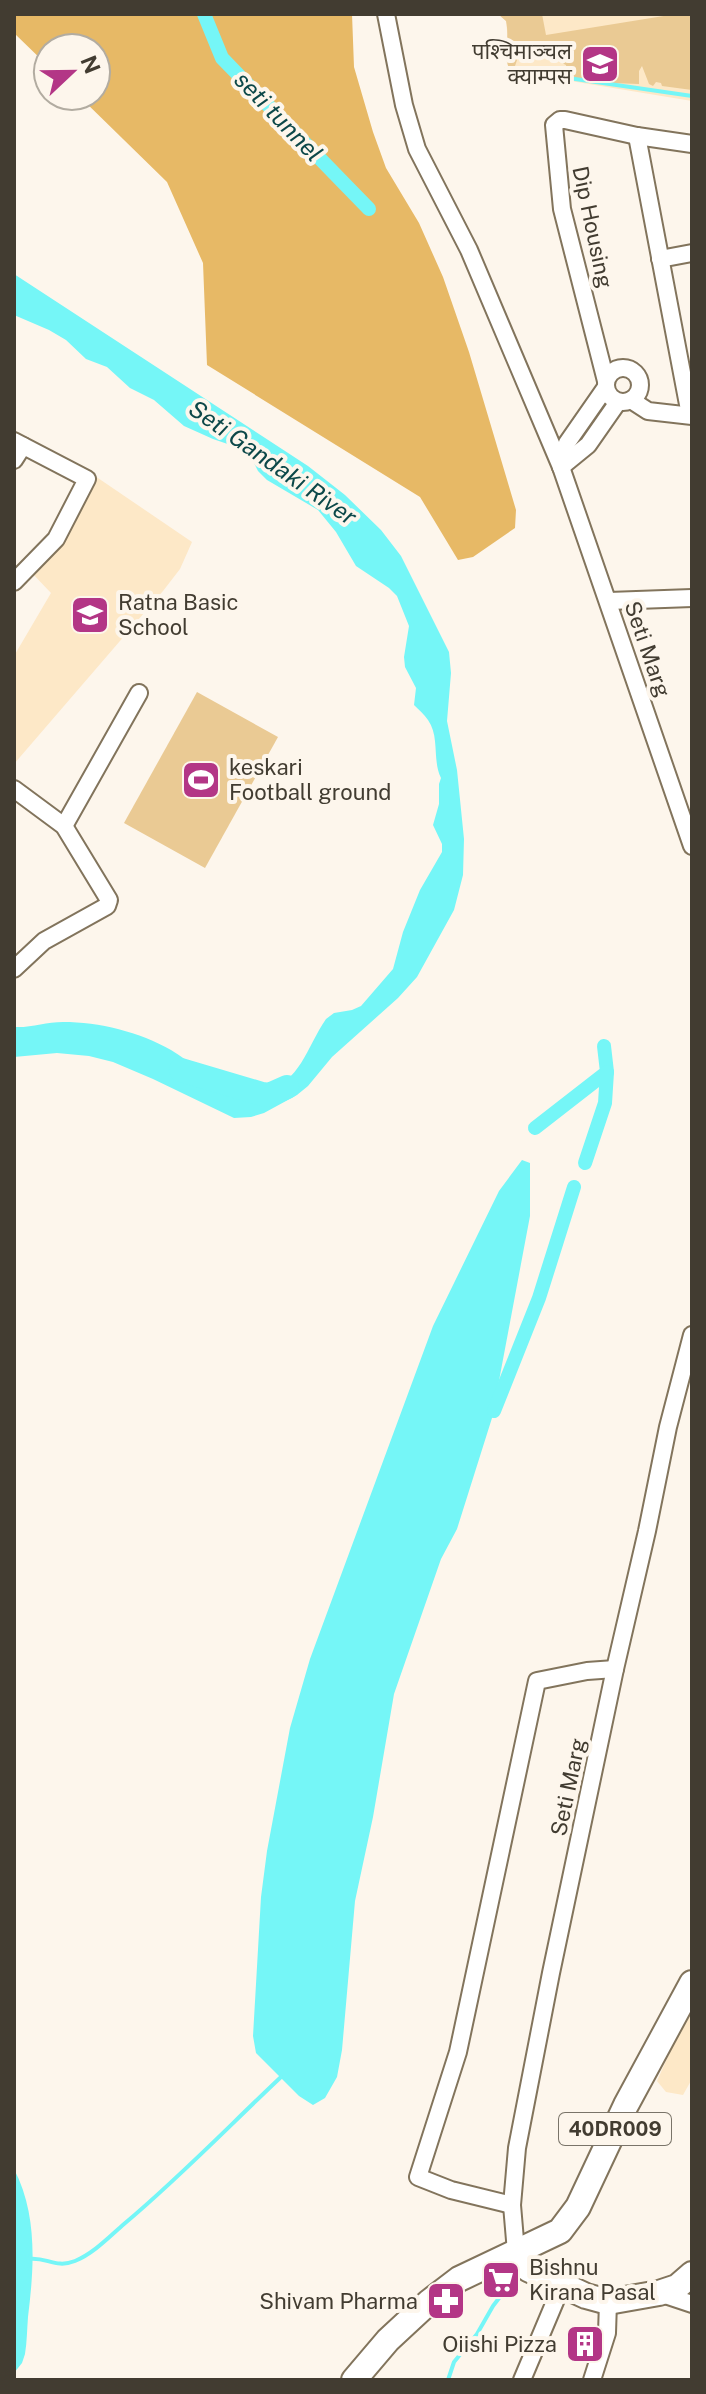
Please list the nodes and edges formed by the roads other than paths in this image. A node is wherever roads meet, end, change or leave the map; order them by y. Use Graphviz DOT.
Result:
graph roads {
  1 [pos="386,14"];
  2 [pos="637,136"];
  3 [pos="692,144"];
  4 [pos="692,253"];
  5 [pos="660,259"];
  6 [pos="684,336"];
  7 [pos="606,384"];
  8 [pos="625,401"];
  9 [pos="691,415"];
  10 [pos="17,449"];
  11 [pos="561,467"];
  12 [pos="14,582"];
  13 [pos="692,598"];
  14 [pos="609,601"];
  15 [pos="139,693"];
  16 [pos="14,789"];
  17 [pos="685,802"];
  18 [pos="64,826"];
  19 [pos="692,846"];
  20 [pos="14,969"];
  21 [pos="692,1335"];
  22 [pos="615,1669"];
  23 [pos="692,1983"];
  24 [pos="512,2205"];
  25 [pos="516,2252"];
  26 [pos="692,2274"];
  27 [pos="562,2285"];
  28 [pos="659,2293"];
  29 [pos="608,2302"];
  30 [pos="692,2304"];
  31 [pos="354,2380"];
  32 [pos="522,2380"];
  33 [pos="592,2380"];
  1 -- 11 [label="street, Seti Marg"];
  2 -- 3 [label="street, Dip Housing"];
  2 -- 5 [label="street"];
  2 -- 7 [label="street, Dip Housing"];
  4 -- 5 [label="street"];
  5 -- 6 [label="street"];
  6 -- 9 [label="street"];
  7 -- 8 [label="street"];
  7 -- 8 [label="street"];
  7 -- 11 [label="street"];
  8 -- 9 [label="street"];
  8 -- 11 [label="street"];
  10 -- 12 [label="street"];
  11 -- 14 [label="street, Seti Marg"];
  13 -- 14 [label="street"];
  14 -- 17 [label="street, Seti Marg"];
  15 -- 18 [label="street"];
  16 -- 18 [label="street"];
  17 -- 19 [label="street, Seti Marg"];
  18 -- 20 [label="street"];
  21 -- 22 [label="street, Seti Marg"];
  22 -- 24 [label="street, Seti Marg"];
  22 -- 24 [label="street"];
  23 -- 25 [label="main road, 40DR009"];
  24 -- 25 [label="street, Seti Marg"];
  25 -- 27 [label="main road"];
  25 -- 31 [label="main road"];
  26 -- 28 [label="main road"];
  27 -- 29 [label="main road"];
  27 -- 32 [label="street"];
  28 -- 29 [label="main road"];
  28 -- 30 [label="street"];
  29 -- 33 [label="street"];
}
